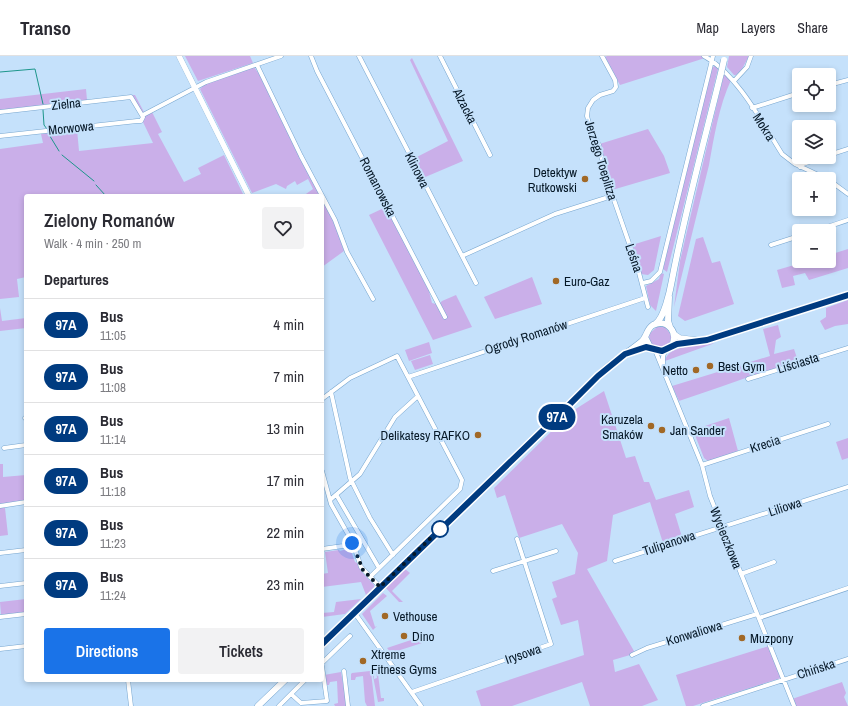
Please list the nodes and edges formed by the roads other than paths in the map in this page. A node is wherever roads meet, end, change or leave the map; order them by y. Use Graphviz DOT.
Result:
graph roads {
  1 [pos="179,56"];
  2 [pos="280,56"];
  3 [pos="311,56"];
  4 [pos="359,56"];
  5 [pos="440,56"];
  6 [pos="602,56"];
  7 [pos="704,56"];
  8 [pos="751,56"];
  9 [pos="712,58"];
  10 [pos="725,58"];
  11 [pos="257,65"];
  12 [pos="848,80"];
  13 [pos="734,81"];
  14 [pos="836,83"];
  15 [pos="195,87"];
  16 [pos="792,95"];
  17 [pos="752,108"];
  18 [pos="0,112"];
  19 [pos="142,117"];
  20 [pos="0,136"];
  21 [pos="848,149"];
  22 [pos="836,153"];
  23 [pos="490,155"];
  24 [pos="803,164"];
  25 [pos="800,167"];
  26 [pos="812,172"];
  27 [pos="836,185"];
  28 [pos="248,194"];
  29 [pos="321,194"];
  30 [pos="848,194"];
  31 [pos="612,196"];
  32 [pos="324,200"];
  33 [pos="617,210"];
  34 [pos="848,220"];
  35 [pos="836,224"];
  36 [pos="792,238"];
  37 [pos="771,245"];
  38 [pos="462,256"];
  39 [pos="476,284"];
  40 [pos="643,284"];
  41 [pos="669,294"];
  42 [pos="848,295"];
  43 [pos="645,298"];
  44 [pos="373,299"];
  45 [pos="648,306"];
  46 [pos="445,317"];
  47 [pos="655,324"];
  48 [pos="670,327"];
  49 [pos="674,334"];
  50 [pos="645,336"];
  51 [pos="707,340"];
  52 [pos="848,348"];
  53 [pos="653,349"];
  54 [pos="668,349"];
  55 [pos="625,354"];
  56 [pos="664,368"];
  57 [pos="408,377"];
  58 [pos="748,379"];
  59 [pos="331,392"];
  60 [pos="418,396"];
  61 [pos="324,397"];
  62 [pos="828,424"];
  63 [pos="24,445"];
  64 [pos="4,448"];
  65 [pos="702,465"];
  66 [pos="324,478"];
  67 [pos="352,482"];
  68 [pos="848,487"];
  69 [pos="337,496"];
  70 [pos="330,500"];
  71 [pos="24,502"];
  72 [pos="0,506"];
  73 [pos="723,528"];
  74 [pos="517,539"];
  75 [pos="352,543"];
  76 [pos="324,549"];
  77 [pos="24,550"];
  78 [pos="556,551"];
  79 [pos="0,553"];
  80 [pos="393,555"];
  81 [pos="524,561"];
  82 [pos="615,561"];
  83 [pos="774,562"];
  84 [pos="379,568"];
  85 [pos="493,572"];
  86 [pos="741,574"];
  87 [pos="370,577"];
  88 [pos="24,583"];
  89 [pos="0,586"];
  90 [pos="380,587"];
  91 [pos="848,588"];
  92 [pos="354,612"];
  93 [pos="24,614"];
  94 [pos="758,616"];
  95 [pos="0,617"];
  96 [pos="350,636"];
  97 [pos="324,642"];
  98 [pos="24,646"];
  99 [pos="0,650"];
  100 [pos="632,655"];
  101 [pos="848,659"];
  102 [pos="324,661"];
  103 [pos="344,671"];
  104 [pos="324,678"];
  105 [pos="784,680"];
  106 [pos="128,682"];
  107 [pos="283,682"];
  108 [pos="303,682"];
  109 [pos="412,692"];
  110 [pos="291,694"];
  111 [pos="131,706"];
  112 [pos="258,706"];
  113 [pos="279,706"];
  114 [pos="348,706"];
  115 [pos="421,706"];
  116 [pos="703,706"];
  117 [pos="794,706"];
  1 -- 15 [label="main road"];
  2 -- 11 [label="street"];
  3 -- 46 [label="street, Romanowska"];
  4 -- 38 [label="street, Klinowa"];
  5 -- 23 [label="street, Alzacka"];
  6 -- 31 [label="street, Jerzego Toeplitza"];
  7 -- 9 [label="street, Mokra"];
  8 -- 13 [label="street"];
  9 -- 13 [label="street, Mokra"];
  9 -- 40 [label="street"];
  10 -- 41 [label="main road, bridge"];
  11 -- 15 [label="street"];
  11 -- 29 [label="street"];
  12 -- 14 [label="street"];
  13 -- 17 [label="street, Mokra"];
  15 -- 19 [label="street, Morwowa"];
  15 -- 28 [label="main road"];
  16 -- 17 [label="street"];
  17 -- 25 [label="street, Mokra"];
  18 -- 19 [label="street, Zielna"];
  19 -- 20 [label="street, Morwowa"];
  21 -- 22 [label="street"];
  24 -- 25 [label="street"];
  25 -- 26 [label="street, Mokra"];
  27 -- 30 [label="street, Mokra"];
  31 -- 33 [label="street, Jerzego Toeplitza"];
  31 -- 38 [label="street"];
  32 -- 44 [label="street"];
  33 -- 40 [label="street, Leśna"];
  34 -- 35 [label="street"];
  36 -- 37 [label="street"];
  38 -- 39 [label="street, Klinowa"];
  40 -- 43 [label="street, Leśna"];
  41 -- 47 [label="main road"];
  41 -- 48 [label="main road"];
  42 -- 51 [label="main road"];
  43 -- 45 [label="street, Leśna"];
  43 -- 57 [label="street, Ogrody Romanów"];
  47 -- 48 [label="main road"];
  47 -- 50 [label="main road"];
  48 -- 49 [label="main road"];
  49 -- 51 [label="main road"];
  49 -- 54 [label="main road"];
  50 -- 53 [label="main road"];
  50 -- 55 [label="main road"];
  51 -- 54 [label="main road"];
  52 -- 58 [label="street, Liściasta"];
  53 -- 54 [label="main road"];
  53 -- 55 [label="main road"];
  53 -- 56 [label="street, Wycieczkowa"];
  54 -- 56 [label="street, Wycieczkowa"];
  55 -- 90 [label="main road"];
  56 -- 65 [label="street, Wycieczkowa"];
  57 -- 59 [label="street"];
  57 -- 60 [label="street"];
  59 -- 61 [label="street"];
  59 -- 67 [label="street"];
  60 -- 67 [label="street"];
  60 -- 80 [label="street"];
  62 -- 65 [label="street, Krecia"];
  63 -- 64 [label="street"];
  65 -- 73 [label="street, Wycieczkowa"];
  66 -- 70 [label="street"];
  67 -- 69 [label="street"];
  67 -- 80 [label="street"];
  68 -- 73 [label="street, Liliowa"];
  69 -- 70 [label="street"];
  69 -- 84 [label="street"];
  70 -- 75 [label="street"];
  71 -- 72 [label="street"];
  73 -- 82 [label="street, Tulipanowa"];
  73 -- 86 [label="street, Wycieczkowa"];
  74 -- 81 [label="street, Irysowa"];
  75 -- 76 [label="street"];
  75 -- 87 [label="street"];
  77 -- 79 [label="street"];
  78 -- 81 [label="street"];
  80 -- 84 [label="street"];
  81 -- 85 [label="street"];
  81 -- 109 [label="street, Irysowa"];
  83 -- 86 [label="street"];
  84 -- 87 [label="street"];
  86 -- 94 [label="street, Wycieczkowa"];
  87 -- 90 [label="street"];
  88 -- 89 [label="street"];
  90 -- 92 [label="main road"];
  91 -- 94 [label="street, Konwaliowa"];
  92 -- 97 [label="main road"];
  92 -- 109 [label="street"];
  93 -- 95 [label="street"];
  94 -- 100 [label="street, Konwaliowa"];
  94 -- 105 [label="street, Wycieczkowa"];
  96 -- 102 [label="street"];
  98 -- 99 [label="street"];
  101 -- 105 [label="street, Chińska"];
  103 -- 114 [label="street"];
  104 -- 110 [label="street"];
  105 -- 116 [label="street, Chińska"];
  105 -- 117 [label="street, Wycieczkowa"];
  106 -- 111 [label="street"];
  107 -- 112 [label="main road"];
  108 -- 110 [label="street"];
  109 -- 115 [label="street"];
  110 -- 113 [label="street"];
}
